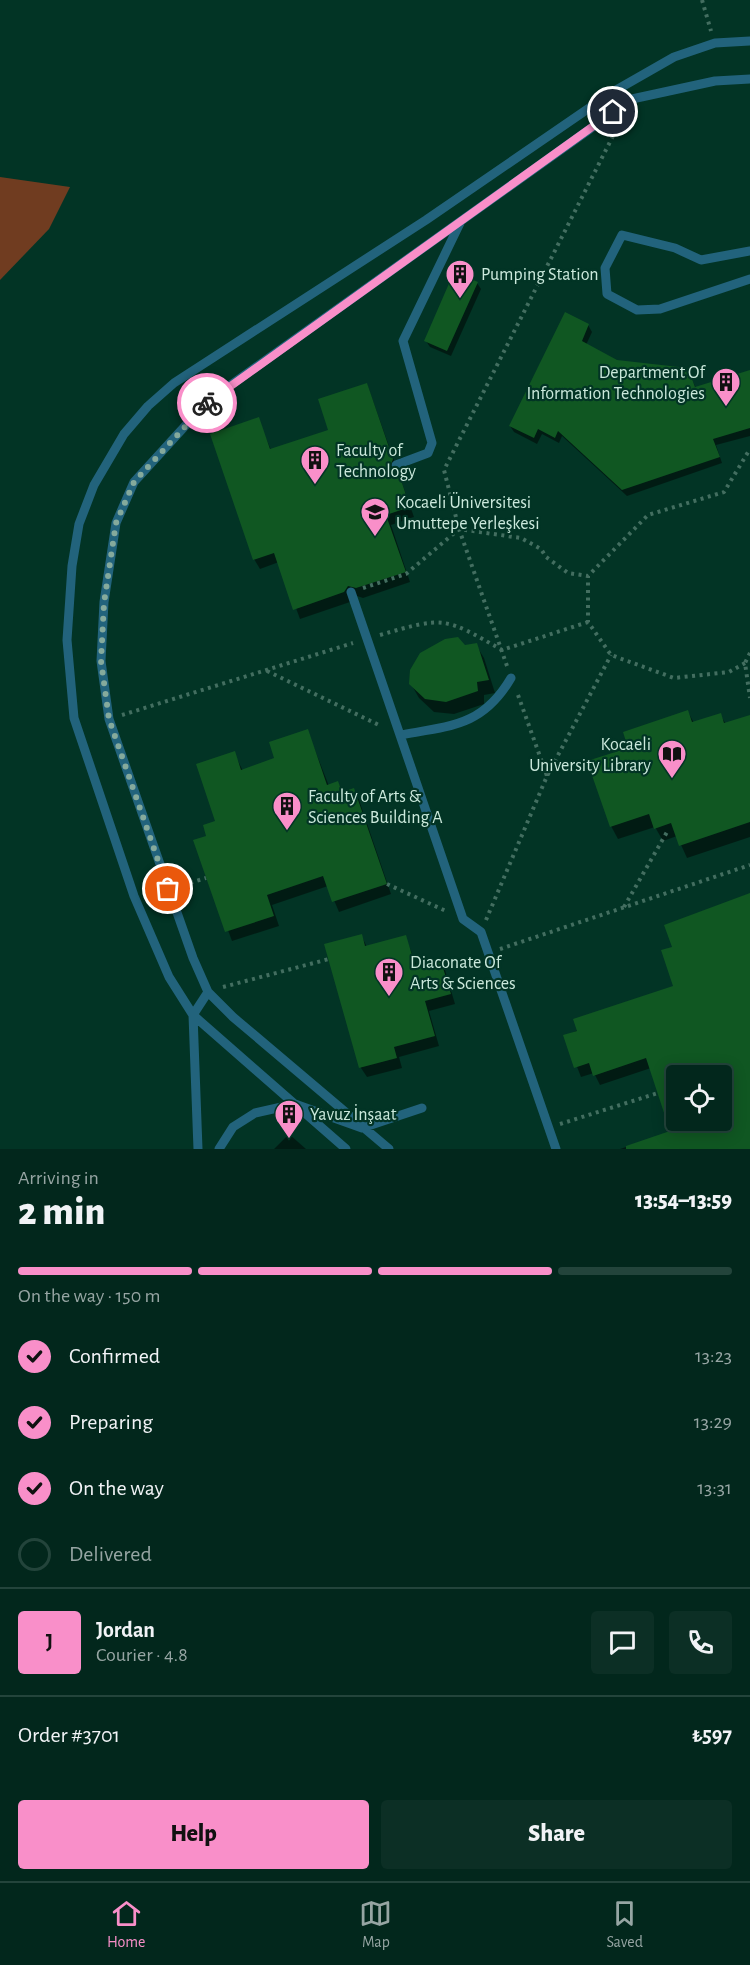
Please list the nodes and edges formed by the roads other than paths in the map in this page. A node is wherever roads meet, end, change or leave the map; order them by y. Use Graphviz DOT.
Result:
graph roads {
  1 [pos="750,41"];
  2 [pos="750,79"];
  3 [pos="462,220"];
  4 [pos="750,251"];
  5 [pos="750,279"];
  6 [pos="396,465"];
  7 [pos="351,592"];
  8 [pos="511,678"];
  9 [pos="399,735"];
  10 [pos="208,992"];
  11 [pos="193,1015"];
  12 [pos="295,1104"];
  13 [pos="422,1107"];
  14 [pos="362,1128"];
  15 [pos="198,1149"];
  16 [pos="219,1149"];
  17 [pos="346,1149"];
  18 [pos="389,1149"];
  19 [pos="556,1149"];
  1 -- 11 [label="lane"];
  2 -- 3 [label="lane"];
  3 -- 6 [label="lane"];
  3 -- 10 [label="lane"];
  4 -- 5 [label="lane"];
  7 -- 9 [label="lane"];
  8 -- 9 [label="lane"];
  9 -- 19 [label="lane"];
  10 -- 11 [label="lane"];
  10 -- 14 [label="lane"];
  11 -- 12 [label="lane"];
  11 -- 15 [label="lane"];
  12 -- 14 [label="lane"];
  12 -- 16 [label="lane"];
  12 -- 17 [label="lane"];
  13 -- 14 [label="lane"];
  14 -- 18 [label="lane"];
}
